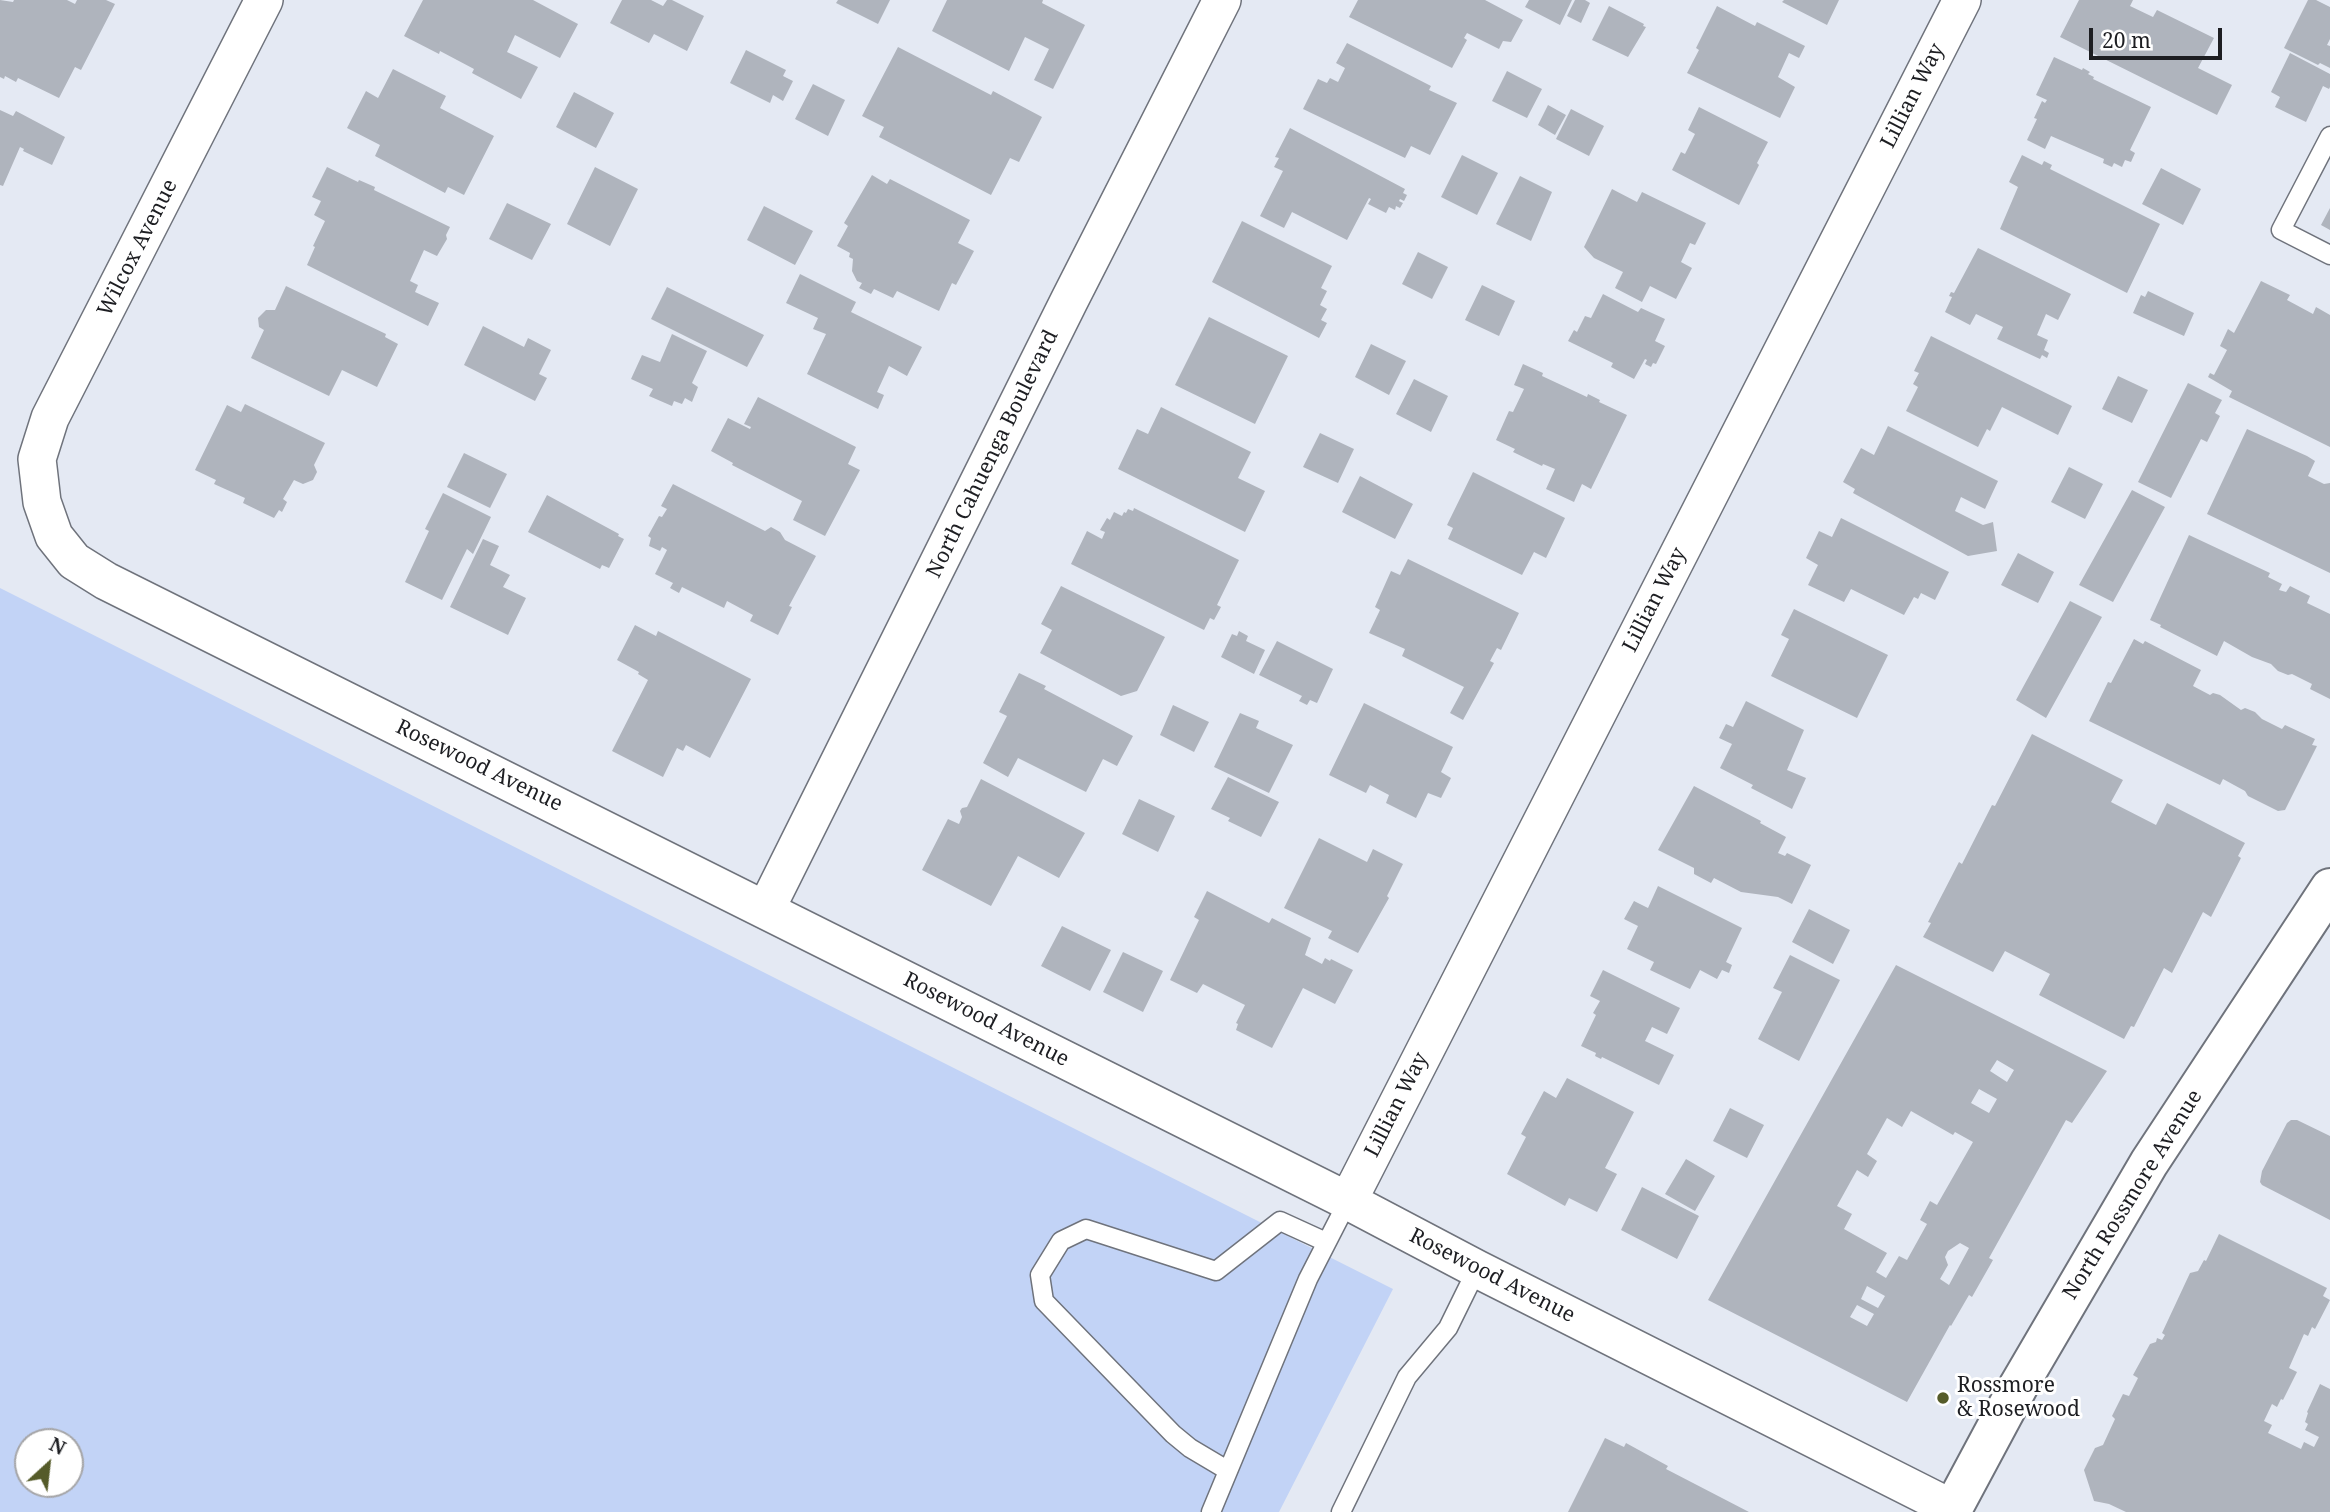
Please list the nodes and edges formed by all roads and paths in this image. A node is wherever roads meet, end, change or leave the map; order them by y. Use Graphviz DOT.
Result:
graph roads {
  1 [pos="264,0"];
  2 [pos="1222,0"];
  3 [pos="1962,0"];
  4 [pos="2330,136"];
  5 [pos="2330,255"];
  6 [pos="42,502"];
  7 [pos="2330,888"];
  8 [pos="766,909"];
  9 [pos="1348,1201"];
  10 [pos="1326,1242"];
  11 [pos="1477,1269"];
  12 [pos="1227,1470"];
  13 [pos="1954,1511"];
  14 [pos="1211,1512"];
  15 [pos="1341,1512"];
  1 -- 6 [label="street, Wilcox Avenue"];
  2 -- 8 [label="street, North Cahuenga Boulevard"];
  3 -- 9 [label="street, Lillian Way"];
  4 -- 5 [label="lane"];
  6 -- 8 [label="street, Rosewood Avenue"];
  7 -- 13 [label="main road, North Rossmore Avenue"];
  8 -- 9 [label="street, Rosewood Avenue"];
  9 -- 10 [label="lane"];
  9 -- 11 [label="street, Rosewood Avenue"];
  10 -- 12 [label="lane"];
  10 -- 12 [label="lane"];
  11 -- 13 [label="street, Rosewood Avenue"];
  11 -- 15 [label="lane"];
  12 -- 14 [label="lane"];
}
